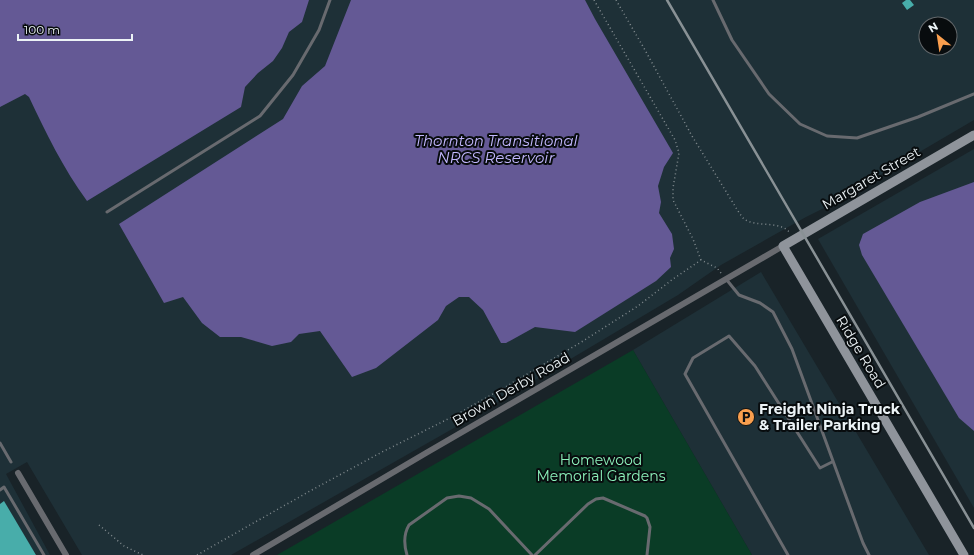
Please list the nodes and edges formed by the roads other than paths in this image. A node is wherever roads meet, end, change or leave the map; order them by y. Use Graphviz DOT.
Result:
graph roads {
  1 [pos="330,0"];
  2 [pos="713,0"];
  3 [pos="974,94"];
  4 [pos="974,135"];
  5 [pos="107,212"];
  6 [pos="783,246"];
  7 [pos="726,279"];
  8 [pos="0,443"];
  9 [pos="11,462"];
  10 [pos="832,462"];
  11 [pos="18,473"];
  12 [pos="0,490"];
  13 [pos="44,555"];
  14 [pos="66,555"];
  15 [pos="253,555"];
  16 [pos="407,555"];
  17 [pos="532,555"];
  18 [pos="535,555"];
  19 [pos="647,555"];
  20 [pos="788,555"];
  21 [pos="869,555"];
  22 [pos="964,555"];
  1 -- 5 [label="lane"];
  2 -- 3 [label="lane"];
  4 -- 6 [label="street, Margaret Street"];
  6 -- 7 [label="street, Brown Derby Road"];
  6 -- 22 [label="street, Ridge Road"];
  7 -- 10 [label="lane"];
  7 -- 15 [label="street, Brown Derby Road"];
  8 -- 9 [label="lane"];
  10 -- 20 [label="lane"];
  10 -- 21 [label="lane"];
  11 -- 14 [label="street"];
  12 -- 13 [label="lane"];
  16 -- 17 [label="lane"];
  18 -- 19 [label="lane"];
}
